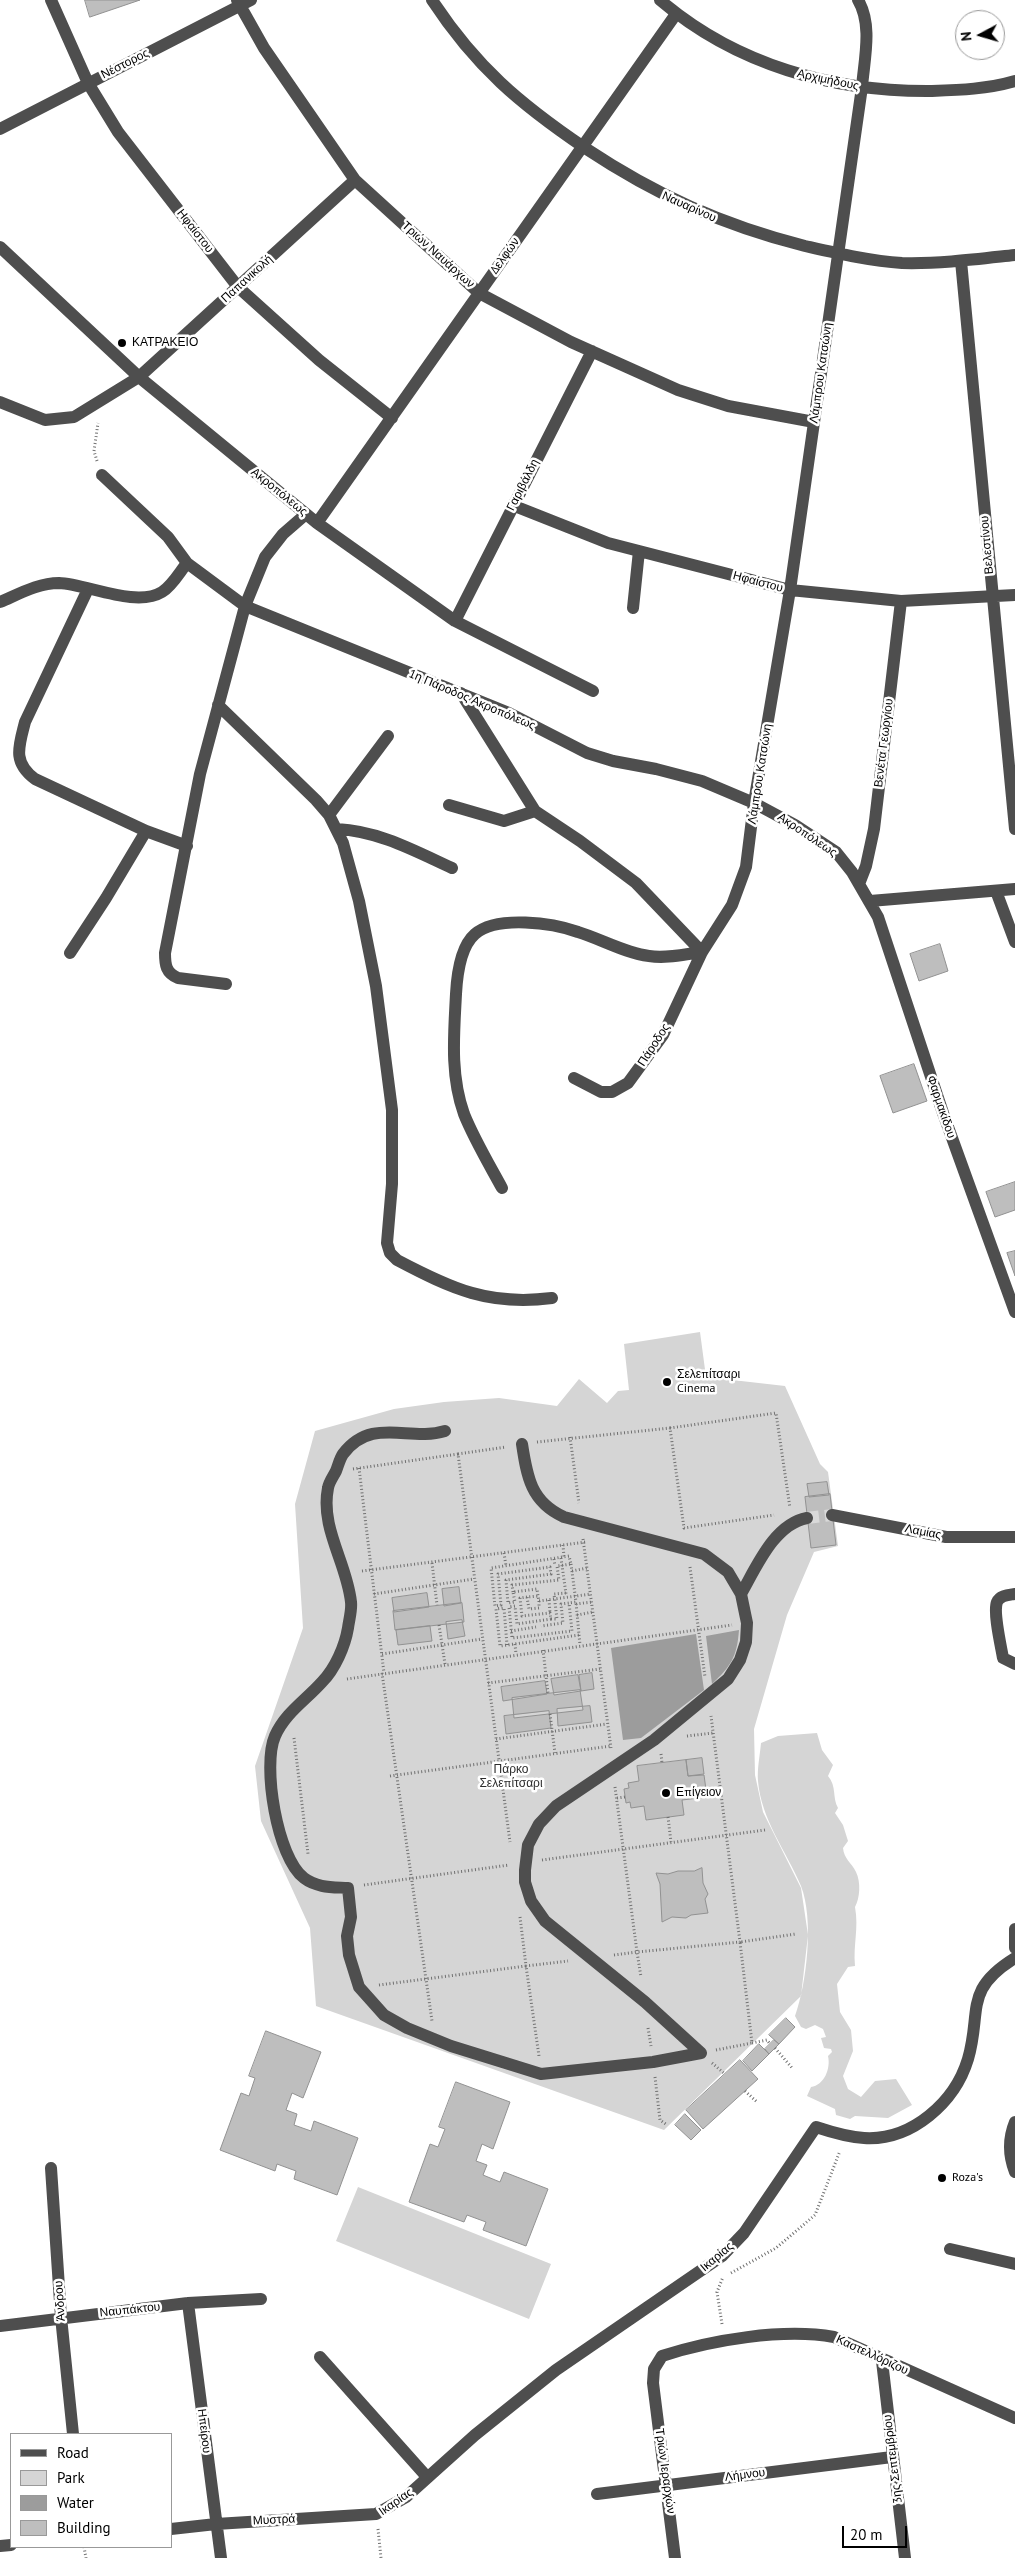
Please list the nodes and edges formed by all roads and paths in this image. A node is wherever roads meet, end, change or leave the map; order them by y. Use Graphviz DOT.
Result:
graph roads {
  1 [pos="51,0"];
  2 [pos="432,0"];
  3 [pos="660,0"];
  4 [pos="858,0"];
  5 [pos="243,2"];
  6 [pos="676,14"];
  7 [pos="1015,82"];
  8 [pos="88,83"];
  9 [pos="862,87"];
  10 [pos="0,129"];
  11 [pos="583,146"];
  12 [pos="354,180"];
  13 [pos="0,247"];
  14 [pos="837,253"];
  15 [pos="1015,255"];
  16 [pos="961,261"];
  17 [pos="238,287"];
  18 [pos="479,293"];
  19 [pos="592,351"];
  20 [pos="139,377"];
  21 [pos="101,400"];
  22 [pos="0,402"];
  23 [pos="392,418"];
  24 [pos="814,422"];
  25 [pos="102,475"];
  26 [pos="512,505"];
  27 [pos="306,514"];
  28 [pos="317,523"];
  29 [pos="639,551"];
  30 [pos="187,563"];
  31 [pos="88,589"];
  32 [pos="790,590"];
  33 [pos="1015,595"];
  34 [pos="992,598"];
  35 [pos="901,600"];
  36 [pos="0,602"];
  37 [pos="246,606"];
  38 [pos="633,608"];
  39 [pos="455,620"];
  40 [pos="593,690"];
  41 [pos="461,693"];
  42 [pos="218,705"];
  43 [pos="388,736"];
  44 [pos="702,781"];
  45 [pos="754,803"];
  46 [pos="448,806"];
  47 [pos="535,811"];
  48 [pos="329,815"];
  49 [pos="1015,829"];
  50 [pos="337,830"];
  51 [pos="146,831"];
  52 [pos="187,846"];
  53 [pos="452,868"];
  54 [pos="859,884"];
  55 [pos="1015,889"];
  56 [pos="996,891"];
  57 [pos="870,901"];
  58 [pos="1015,942"];
  59 [pos="702,952"];
  60 [pos="70,953"];
  61 [pos="226,984"];
  62 [pos="574,1078"];
  63 [pos="502,1188"];
  64 [pos="1011,1289"];
  65 [pos="552,1298"];
  66 [pos="1015,1312"];
  67 [pos="670,1428"];
  68 [pos="445,1431"];
  69 [pos="570,1437"];
  70 [pos="356,1443"];
  71 [pos="522,1444"];
  72 [pos="458,1454"];
  73 [pos="359,1468"];
  74 [pos="336,1471"];
  75 [pos="832,1515"];
  76 [pos="807,1518"];
  77 [pos="791,1519"];
  78 [pos="581,1522"];
  79 [pos="1015,1537"];
  80 [pos="563,1545"];
  81 [pos="504,1553"];
  82 [pos="562,1557"];
  83 [pos="471,1558"];
  84 [pos="554,1559"];
  85 [pos="538,1561"];
  86 [pos="432,1563"];
  87 [pos="571,1564"];
  88 [pos="513,1565"];
  89 [pos="562,1565"];
  90 [pos="554,1566"];
  91 [pos="504,1567"];
  92 [pos="540,1568"];
  93 [pos="587,1568"];
  94 [pos="371,1570"];
  95 [pos="572,1571"];
  96 [pos="512,1572"];
  97 [pos="345,1573"];
  98 [pos="502,1574"];
  99 [pos="474,1579"];
  100 [pos="513,1579"];
  101 [pos="520,1584"];
  102 [pos="434,1585"];
  103 [pos="515,1585"];
  104 [pos="507,1589"];
  105 [pos="500,1590"];
  106 [pos="520,1591"];
  107 [pos="514,1592"];
  108 [pos="374,1594"];
  109 [pos="591,1594"];
  110 [pos="741,1594"];
  111 [pos="1015,1594"];
  112 [pos="538,1596"];
  113 [pos="566,1596"];
  114 [pos="575,1596"];
  115 [pos="527,1597"];
  116 [pos="554,1599"];
  117 [pos="520,1600"];
  118 [pos="549,1600"];
  119 [pos="539,1601"];
  120 [pos="515,1602"];
  121 [pos="592,1602"];
  122 [pos="567,1603"];
  123 [pos="576,1603"];
  124 [pos="437,1605"];
  125 [pos="502,1607"];
  126 [pos="508,1607"];
  127 [pos="532,1609"];
  128 [pos="593,1612"];
  129 [pos="550,1613"];
  130 [pos="532,1615"];
  131 [pos="577,1615"];
  132 [pos="510,1616"];
  133 [pos="504,1617"];
  134 [pos="551,1620"];
  135 [pos="747,1623"];
  136 [pos="440,1625"];
  137 [pos="511,1631"];
  138 [pos="579,1635"];
  139 [pos="512,1638"];
  140 [pos="482,1639"];
  141 [pos="597,1643"];
  142 [pos="514,1644"];
  143 [pos="442,1645"];
  144 [pos="507,1645"];
  145 [pos="580,1645"];
  146 [pos="543,1650"];
  147 [pos="382,1654"];
  148 [pos="516,1654"];
  149 [pos="484,1658"];
  150 [pos="445,1664"];
  151 [pos="1015,1664"];
  152 [pos="600,1668"];
  153 [pos="383,1673"];
  154 [pos="546,1675"];
  155 [pos="322,1682"];
  156 [pos="488,1684"];
  157 [pos="548,1694"];
  158 [pos="291,1713"];
  159 [pos="550,1714"];
  160 [pos="607,1724"];
  161 [pos="552,1731"];
  162 [pos="713,1732"];
  163 [pos="496,1739"];
  164 [pos="654,1740"];
  165 [pos="619,1745"];
  166 [pos="610,1746"];
  167 [pos="555,1754"];
  168 [pos="499,1761"];
  169 [pos="613,1768"];
  170 [pos="397,1775"];
  171 [pos="390,1776"];
  172 [pos="626,1796"];
  173 [pos="617,1798"];
  174 [pos="668,1817"];
  175 [pos="765,1830"];
  176 [pos="672,1842"];
  177 [pos="511,1845"];
  178 [pos="623,1849"];
  179 [pos="526,1862"];
  180 [pos="412,1878"];
  181 [pos="312,1882"];
  182 [pos="348,1888"];
  183 [pos="1015,1929"];
  184 [pos="796,1934"];
  185 [pos="1015,1948"];
  186 [pos="637,1952"];
  187 [pos="1015,1958"];
  188 [pos="426,1980"];
  189 [pos="360,1987"];
  190 [pos="435,2040"];
  191 [pos="752,2043"];
  192 [pos="770,2044"];
  193 [pos="775,2048"];
  194 [pos="700,2053"];
  195 [pos="794,2069"];
  196 [pos="541,2074"];
  197 [pos="745,2091"];
  198 [pos="757,2102"];
  199 [pos="1015,2122"];
  200 [pos="846,2135"];
  201 [pos="51,2168"];
  202 [pos="1015,2172"];
  203 [pos="950,2248"];
  204 [pos="1015,2264"];
  205 [pos="261,2298"];
  206 [pos="188,2303"];
  207 [pos="62,2317"];
  208 [pos="0,2326"];
  209 [pos="725,2342"];
  210 [pos="320,2357"];
  211 [pos="882,2361"];
  212 [pos="653,2384"];
  213 [pos="1015,2418"];
  214 [pos="73,2433"];
  215 [pos="892,2456"];
  216 [pos="427,2477"];
  217 [pos="667,2485"];
  218 [pos="597,2494"];
  219 [pos="376,2514"];
  220 [pos="216,2524"];
  221 [pos="172,2529"];
  222 [pos="221,2558"];
  223 [pos="381,2558"];
  224 [pos="676,2558"];
  225 [pos="905,2558"];
  1 -- 8 [label="street, Ηφαίστου"];
  2 -- 11 [label="street, Ναυαρίνου"];
  3 -- 6 [label="street, Αρχιμήδους"];
  4 -- 9 [label="street, Λάμπρου Κατσώνη"];
  5 -- 8 [label="street, Νέστορος"];
  5 -- 12 [label="street, Τριών Ναυάρχων"];
  6 -- 9 [label="street, Αρχιμήδους"];
  6 -- 11 [label="street, Δελφών"];
  7 -- 9 [label="street, Αρχιμήδους"];
  8 -- 10 [label="street, Νέστορος"];
  8 -- 17 [label="street, Ηφαίστου"];
  9 -- 14 [label="street, Λάμπρου Κατσώνη"];
  11 -- 14 [label="street, Ναυαρίνου"];
  11 -- 18 [label="street, Δελφών"];
  12 -- 17 [label="street, Παπανικολή"];
  12 -- 18 [label="street, Τριών Ναυάρχων"];
  13 -- 20 [label="street, Ακροπόλεως"];
  14 -- 16 [label="street, Ναυαρίνου"];
  14 -- 24 [label="street, Λάμπρου Κατσώνη"];
  15 -- 16 [label="street, Ναυαρίνου"];
  16 -- 34 [label="street, Βελεστίνου"];
  17 -- 20 [label="street, Παπανικολή"];
  17 -- 23 [label="street, Ηφαίστου"];
  18 -- 19 [label="street, Τριών Ναυάρχων"];
  18 -- 23 [label="street, Δελφών"];
  19 -- 24 [label="street, Τριών Ναυάρχων"];
  19 -- 26 [label="street, Γαριβάλδη"];
  20 -- 21 [label="street, Παπανικολή"];
  20 -- 27 [label="street, Ακροπόλεως"];
  21 -- 22 [label="street, Παπανικολή"];
  21 -- 25 [label="path"];
  23 -- 28 [label="street, Δελφών"];
  24 -- 32 [label="street, Λάμπρου Κατσώνη"];
  25 -- 30 [label="street, 1η Πάροδος Ακροπόλεως"];
  26 -- 29 [label="street, Ηφαίστου"];
  26 -- 39 [label="street, Γαριβάλδη"];
  27 -- 28 [label="street, Ακροπόλεως"];
  27 -- 37 [label="street"];
  28 -- 39 [label="street, Ακροπόλεως"];
  29 -- 32 [label="street, Ηφαίστου"];
  29 -- 38 [label="street"];
  30 -- 31 [label="street"];
  30 -- 37 [label="street, 1η Πάροδος Ακροπόλεως"];
  31 -- 36 [label="street"];
  31 -- 51 [label="street"];
  32 -- 35 [label="street, Ηφαίστου"];
  32 -- 45 [label="street, Λάμπρου Κατσώνη"];
  33 -- 34 [label="street, Ηφαίστου"];
  34 -- 35 [label="street, Ηφαίστου"];
  34 -- 49 [label="street, Βελεστίνου"];
  35 -- 54 [label="street, Βενέτα Γεωργίου"];
  37 -- 41 [label="street, 1η Πάροδος Ακροπόλεως"];
  37 -- 42 [label="street"];
  39 -- 40 [label="street, Ακροπόλεως"];
  41 -- 44 [label="street, 1η Πάροδος Ακροπόλεως"];
  41 -- 47 [label="street"];
  42 -- 48 [label="street"];
  42 -- 52 [label="street"];
  43 -- 48 [label="street"];
  44 -- 45 [label="street, Ακροπόλεως"];
  45 -- 54 [label="street, Ακροπόλεως"];
  45 -- 59 [label="street, Λάμπρου Κατσώνη"];
  46 -- 47 [label="street"];
  47 -- 59 [label="street"];
  48 -- 50 [label="street"];
  50 -- 53 [label="street"];
  50 -- 65 [label="street"];
  51 -- 52 [label="street"];
  51 -- 60 [label="street"];
  52 -- 61 [label="street"];
  54 -- 57 [label="street, Ακροπόλεως"];
  55 -- 56 [label="street"];
  56 -- 57 [label="street"];
  56 -- 58 [label="street"];
  57 -- 64 [label="street, Φαρμακίδου"];
  59 -- 62 [label="street, Πάροδος"];
  59 -- 63 [label="street"];
  64 -- 66 [label="street, Φαρμακίδου"];
  67 -- 69 [label="path"];
  67 -- 77 [label="path"];
  67 -- 77 [label="path"];
  68 -- 70 [label="street"];
  69 -- 71 [label="path"];
  69 -- 78 [label="path"];
  70 -- 73 [label="path"];
  70 -- 74 [label="street"];
  71 -- 72 [label="path"];
  71 -- 78 [label="street"];
  72 -- 73 [label="path"];
  72 -- 83 [label="path"];
  73 -- 74 [label="path"];
  73 -- 94 [label="path"];
  74 -- 97 [label="street"];
  75 -- 79 [label="street, Λαμίας"];
  76 -- 77 [label="street"];
  77 -- 110 [label="street"];
  78 -- 93 [label="path"];
  78 -- 110 [label="street"];
  80 -- 82 [label="path"];
  81 -- 91 [label="path"];
  82 -- 84 [label="path"];
  82 -- 87 [label="path"];
  82 -- 89 [label="path"];
  83 -- 86 [label="path"];
  83 -- 99 [label="path"];
  84 -- 85 [label="path"];
  84 -- 90 [label="path"];
  85 -- 88 [label="path"];
  85 -- 92 [label="path"];
  86 -- 94 [label="path"];
  86 -- 102 [label="path"];
  87 -- 89 [label="path"];
  87 -- 95 [label="path"];
  88 -- 91 [label="path"];
  88 -- 96 [label="path"];
  89 -- 90 [label="path"];
  89 -- 113 [label="path"];
  90 -- 92 [label="path"];
  90 -- 100 [label="path"];
  90 -- 101 [label="path"];
  91 -- 98 [label="path"];
  91 -- 125 [label="path"];
  92 -- 96 [label="path"];
  93 -- 95 [label="path"];
  93 -- 109 [label="path"];
  94 -- 97 [label="path"];
  94 -- 108 [label="path"];
  95 -- 114 [label="path"];
  96 -- 98 [label="path"];
  96 -- 100 [label="path"];
  97 -- 155 [label="street"];
  98 -- 105 [label="path"];
  99 -- 102 [label="path"];
  99 -- 140 [label="path"];
  100 -- 103 [label="path"];
  100 -- 104 [label="path"];
  101 -- 103 [label="path"];
  101 -- 106 [label="path"];
  102 -- 108 [label="path"];
  102 -- 124 [label="path"];
  103 -- 107 [label="path"];
  104 -- 105 [label="path"];
  104 -- 120 [label="path"];
  105 -- 125 [label="path"];
  106 -- 107 [label="path"];
  106 -- 112 [label="path"];
  106 -- 117 [label="path"];
  107 -- 120 [label="path"];
  108 -- 147 [label="path"];
  109 -- 114 [label="path"];
  109 -- 121 [label="path"];
  110 -- 135 [label="street"];
  111 -- 151 [label="street"];
  112 -- 115 [label="path"];
  112 -- 119 [label="path"];
  113 -- 114 [label="path"];
  113 -- 116 [label="path"];
  113 -- 122 [label="path"];
  114 -- 123 [label="path"];
  115 -- 117 [label="path"];
  115 -- 127 [label="path"];
  116 -- 118 [label="path"];
  116 -- 134 [label="path"];
  117 -- 120 [label="path"];
  117 -- 130 [label="path"];
  118 -- 119 [label="path"];
  118 -- 129 [label="path"];
  119 -- 127 [label="path"];
  121 -- 123 [label="path"];
  121 -- 128 [label="path"];
  122 -- 123 [label="path"];
  122 -- 137 [label="path"];
  122 -- 139 [label="path"];
  123 -- 131 [label="path"];
  125 -- 126 [label="path"];
  125 -- 133 [label="path"];
  125 -- 144 [label="path"];
  126 -- 132 [label="path"];
  126 -- 134 [label="path"];
  127 -- 130 [label="path"];
  128 -- 131 [label="path"];
  128 -- 141 [label="path"];
  129 -- 130 [label="path"];
  129 -- 134 [label="path"];
  131 -- 138 [label="path"];
  132 -- 133 [label="path"];
  132 -- 137 [label="path"];
  133 -- 144 [label="path"];
  135 -- 141 [label="path"];
  135 -- 164 [label="street"];
  136 -- 143 [label="path"];
  137 -- 139 [label="path"];
  138 -- 142 [label="path"];
  138 -- 145 [label="path"];
  139 -- 142 [label="path"];
  140 -- 143 [label="path"];
  140 -- 149 [label="path"];
  141 -- 145 [label="path"];
  141 -- 152 [label="path"];
  142 -- 144 [label="path"];
  142 -- 148 [label="path"];
  143 -- 147 [label="path"];
  143 -- 150 [label="path"];
  145 -- 146 [label="path"];
  146 -- 148 [label="path"];
  146 -- 154 [label="path"];
  147 -- 153 [label="path"];
  148 -- 149 [label="path"];
  149 -- 150 [label="path"];
  149 -- 156 [label="path"];
  150 -- 153 [label="path"];
  152 -- 154 [label="path"];
  152 -- 160 [label="path"];
  153 -- 155 [label="path"];
  153 -- 170 [label="path"];
  154 -- 156 [label="path"];
  154 -- 157 [label="path"];
  155 -- 158 [label="street"];
  156 -- 163 [label="path"];
  158 -- 181 [label="path"];
  158 -- 181 [label="street"];
  159 -- 161 [label="path"];
  160 -- 161 [label="path"];
  160 -- 166 [label="path"];
  161 -- 163 [label="path"];
  161 -- 167 [label="path"];
  162 -- 164 [label="path"];
  163 -- 168 [label="path"];
  164 -- 169 [label="street"];
  165 -- 166 [label="path"];
  166 -- 167 [label="path"];
  166 -- 169 [label="path"];
  167 -- 168 [label="path"];
  168 -- 170 [label="path"];
  168 -- 177 [label="path"];
  169 -- 173 [label="path"];
  169 -- 179 [label="street"];
  170 -- 171 [label="path"];
  170 -- 180 [label="path"];
  172 -- 173 [label="path"];
  173 -- 178 [label="path"];
  174 -- 176 [label="path"];
  175 -- 176 [label="path"];
  176 -- 178 [label="path"];
  178 -- 179 [label="path"];
  178 -- 186 [label="path"];
  179 -- 180 [label="path"];
  179 -- 194 [label="street"];
  180 -- 182 [label="path"];
  180 -- 188 [label="path"];
  181 -- 182 [label="street"];
  182 -- 189 [label="street"];
  183 -- 185 [label="street"];
  184 -- 191 [label="path"];
  187 -- 200 [label="street, Ικαρίας"];
  188 -- 189 [label="path"];
  188 -- 190 [label="path"];
  188 -- 196 [label="path"];
  189 -- 190 [label="street"];
  190 -- 196 [label="street"];
  191 -- 192 [label="path"];
  191 -- 194 [label="path"];
  193 -- 195 [label="path"];
  194 -- 196 [label="street"];
  197 -- 198 [label="path"];
  199 -- 202 [label="street"];
  200 -- 209 [label="path"];
  200 -- 216 [label="street, Ικαρίας"];
  201 -- 207 [label="street, Άνδρου"];
  203 -- 204 [label="street"];
  205 -- 206 [label="street, Ναυπάκτου"];
  206 -- 207 [label="street, Ναυπάκτου"];
  206 -- 220 [label="street, Ηπείρου"];
  207 -- 208 [label="street, Ναυπάκτου"];
  207 -- 214 [label="street, Άνδρου"];
  209 -- 211 [label="street, Καστελλόριζου"];
  209 -- 212 [label="street, Καστελλόριζου"];
  210 -- 216 [label="street"];
  211 -- 213 [label="street, Καστελλόριζου"];
  211 -- 215 [label="street, 3ης Σεπτεμβρίου"];
  212 -- 217 [label="street, Τριών Ιεραρχών"];
  215 -- 217 [label="street, Λήμνου"];
  215 -- 225 [label="street, 3ης Σεπτεμβρίου"];
  216 -- 219 [label="street, Ικαρίας"];
  217 -- 218 [label="street, Λήμνου"];
  217 -- 224 [label="street, Τριών Ιεραρχών"];
  219 -- 220 [label="street, Μυστρά"];
  219 -- 223 [label="path, Ικαρίας"];
  220 -- 221 [label="street, Μυστρά"];
  220 -- 222 [label="street, Ηπείρου"];
}
